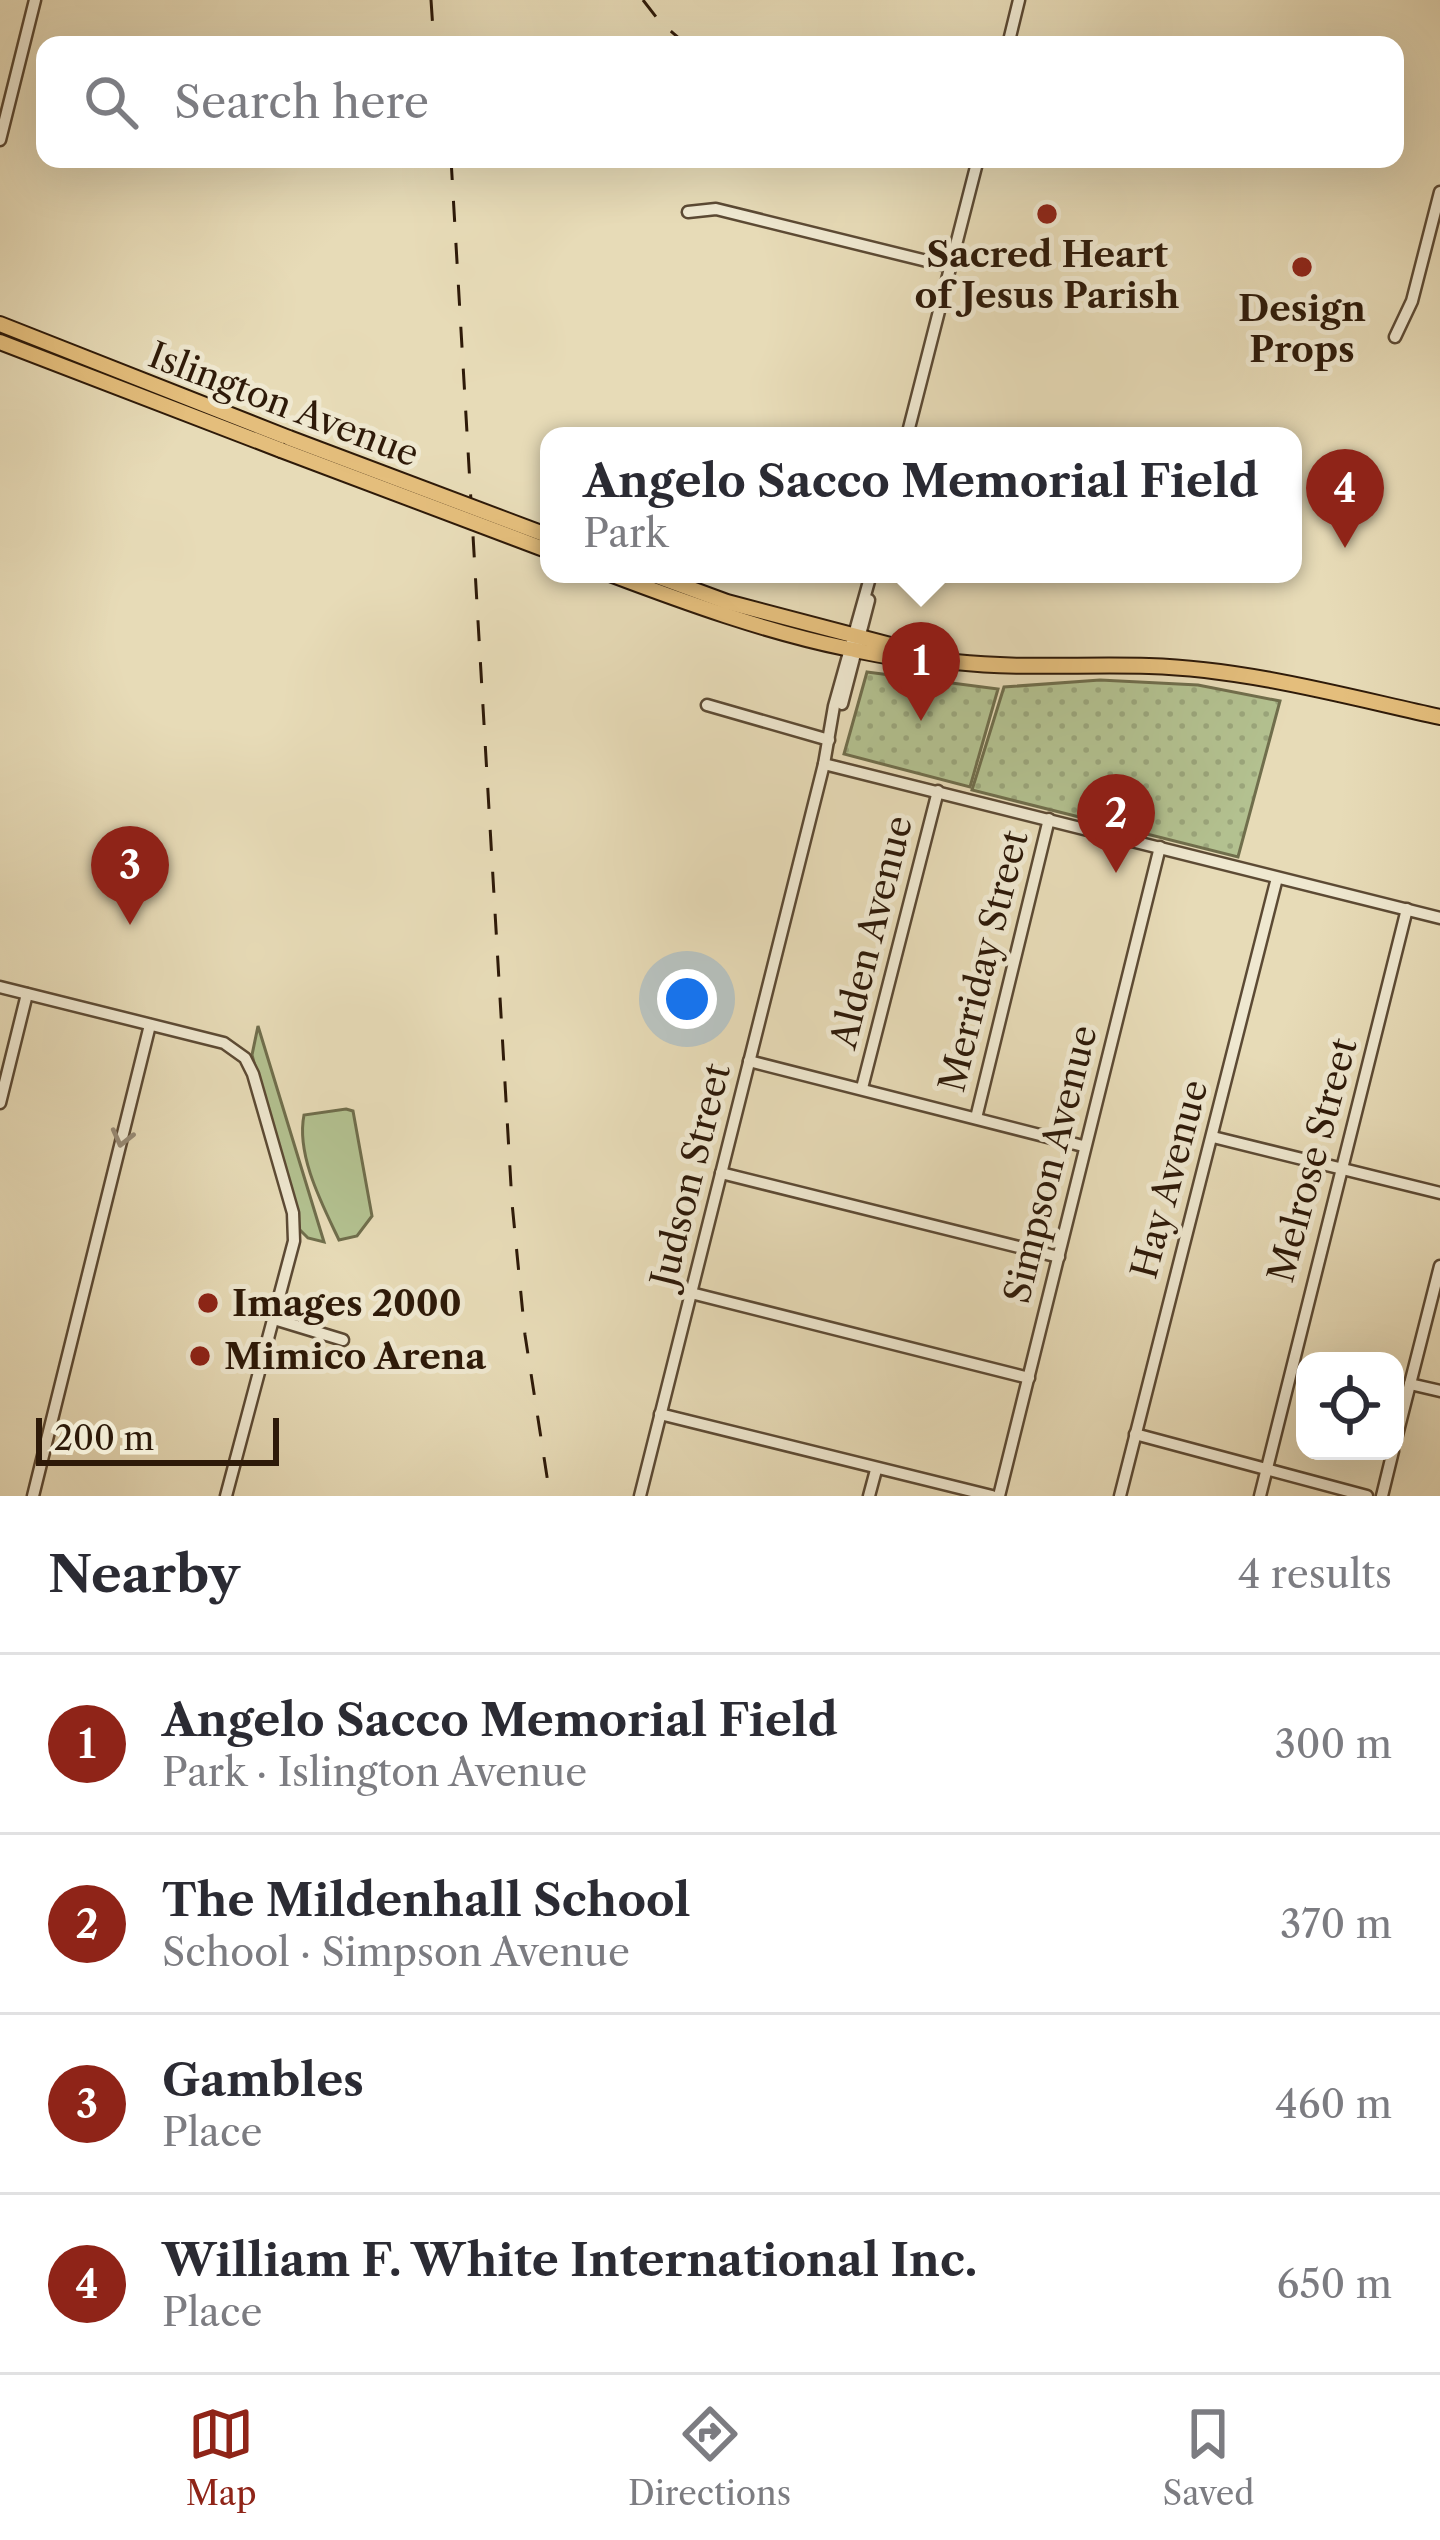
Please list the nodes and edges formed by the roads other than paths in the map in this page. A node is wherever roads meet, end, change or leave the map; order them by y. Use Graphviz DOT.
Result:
graph roads {
  1 [pos="35,0"];
  2 [pos="1019,0"];
  3 [pos="1009,36"];
  4 [pos="7,87"];
  5 [pos="0,140"];
  6 [pos="976,168"];
  7 [pos="1440,192"];
  8 [pos="688,212"];
  9 [pos="951,267"];
  10 [pos="0,324"];
  11 [pos="1395,337"];
  12 [pos="0,342"];
  13 [pos="157,395"];
  14 [pos="909,427"];
  15 [pos="540,533"];
  16 [pos="540,547"];
  17 [pos="639,583"];
  18 [pos="670,583"];
  19 [pos="870,583"];
  20 [pos="724,609"];
  21 [pos="854,643"];
  22 [pos="707,705"];
  23 [pos="1440,717"];
  24 [pos="830,735"];
  25 [pos="824,764"];
  26 [pos="938,791"];
  27 [pos="1049,819"];
  28 [pos="1160,847"];
  29 [pos="1277,878"];
  30 [pos="1407,909"];
  31 [pos="1440,918"];
  32 [pos="0,987"];
  33 [pos="28,994"];
  34 [pos="150,1024"];
  35 [pos="749,1061"];
  36 [pos="862,1088"];
  37 [pos="0,1102"];
  38 [pos="976,1118"];
  39 [pos="1213,1137"];
  40 [pos="1083,1146"];
  41 [pos="1342,1168"];
  42 [pos="721,1173"];
  43 [pos="1440,1193"];
  44 [pos="1058,1257"];
  45 [pos="1440,1266"];
  46 [pos="1437,1290"];
  47 [pos="691,1293"];
  48 [pos="274,1318"];
  49 [pos="343,1340"];
  50 [pos="1029,1378"];
  51 [pos="1410,1384"];
  52 [pos="1440,1391"];
  53 [pos="1404,1408"];
  54 [pos="660,1414"];
  55 [pos="1135,1434"];
  56 [pos="1391,1460"];
  57 [pos="1267,1469"];
  58 [pos="876,1470"];
  59 [pos="33,1496"];
  60 [pos="226,1496"];
  61 [pos="640,1496"];
  62 [pos="869,1496"];
  63 [pos="996,1496"];
  64 [pos="1120,1496"];
  65 [pos="1260,1496"];
  66 [pos="1367,1496"];
  67 [pos="1382,1496"];
  1 -- 4 [label="street"];
  2 -- 3 [label="street"];
  4 -- 5 [label="street"];
  6 -- 9 [label="street"];
  7 -- 11 [label="street"];
  8 -- 9 [label="street"];
  9 -- 14 [label="street"];
  10 -- 13 [label="main road, Islington Avenue"];
  12 -- 13 [label="main road, Islington Avenue"];
  13 -- 15 [label="main road, Islington Avenue, bridge"];
  13 -- 16 [label="main road, Islington Avenue, bridge"];
  17 -- 20 [label="main road"];
  18 -- 20 [label="main road"];
  19 -- 21 [label="street, Judson Street"];
  20 -- 21 [label="main road"];
  21 -- 23 [label="main road"];
  21 -- 24 [label="street, Judson Street"];
  22 -- 24 [label="street"];
  24 -- 25 [label="street, Judson Street"];
  25 -- 26 [label="street"];
  25 -- 35 [label="street, Judson Street"];
  26 -- 27 [label="street"];
  26 -- 36 [label="street, Alden Avenue"];
  27 -- 28 [label="street"];
  27 -- 38 [label="street, Merriday Street"];
  28 -- 29 [label="street"];
  28 -- 40 [label="street, Simpson Avenue"];
  29 -- 30 [label="street"];
  29 -- 39 [label="street, Hay Avenue"];
  30 -- 31 [label="street"];
  30 -- 41 [label="street, Melrose Street"];
  32 -- 33 [label="street"];
  33 -- 34 [label="street"];
  33 -- 37 [label="street"];
  34 -- 48 [label="street"];
  34 -- 59 [label="street, one-way"];
  35 -- 36 [label="street"];
  35 -- 42 [label="street, Judson Street"];
  36 -- 38 [label="street"];
  38 -- 40 [label="street"];
  39 -- 41 [label="street"];
  39 -- 55 [label="street, Hay Avenue"];
  40 -- 44 [label="street, Simpson Avenue"];
  41 -- 43 [label="street"];
  41 -- 57 [label="street, Melrose Street"];
  42 -- 44 [label="street"];
  42 -- 47 [label="street, Judson Street"];
  44 -- 50 [label="street, Simpson Avenue"];
  45 -- 46 [label="street"];
  46 -- 51 [label="street"];
  47 -- 50 [label="street"];
  47 -- 54 [label="street, Judson Street"];
  48 -- 49 [label="street"];
  48 -- 60 [label="street"];
  50 -- 63 [label="street, Simpson Avenue"];
  51 -- 52 [label="street"];
  51 -- 53 [label="street"];
  54 -- 58 [label="street"];
  54 -- 61 [label="street, Judson Street"];
  55 -- 57 [label="street"];
  55 -- 64 [label="street, Hay Avenue"];
  56 -- 67 [label="street"];
  57 -- 65 [label="street, Melrose Street"];
  57 -- 66 [label="street"];
  58 -- 62 [label="street"];
  58 -- 63 [label="street"];
}
